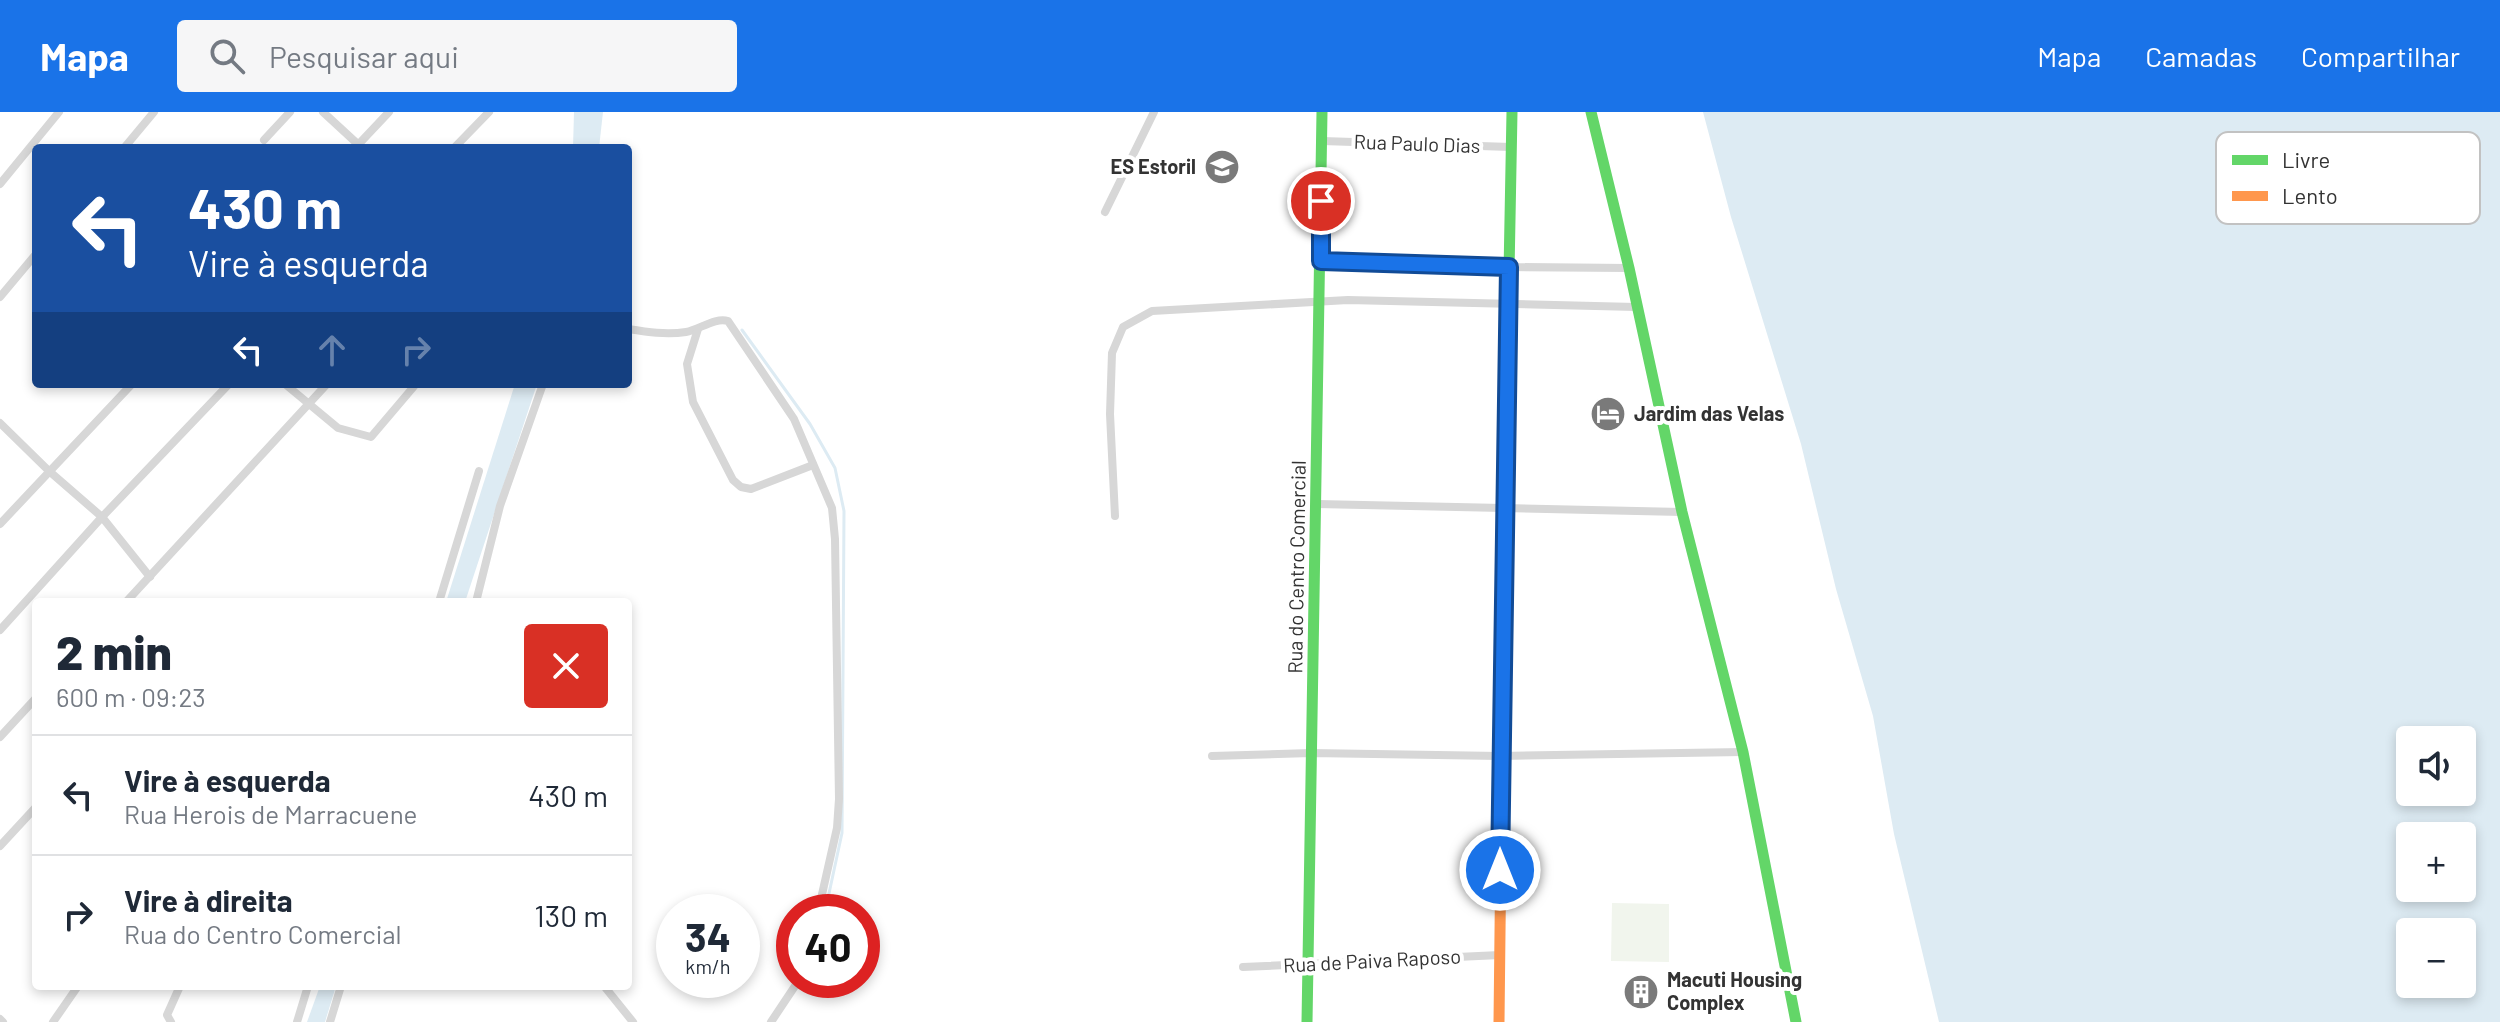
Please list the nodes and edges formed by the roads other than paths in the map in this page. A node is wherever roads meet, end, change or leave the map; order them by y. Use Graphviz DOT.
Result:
graph roads {
  1 [pos="59,112"];
  2 [pos="154,112"];
  3 [pos="290,112"];
  4 [pos="323,112"];
  5 [pos="389,112"];
  6 [pos="489,112"];
  7 [pos="1154,112"];
  8 [pos="1322,112"];
  9 [pos="1512,112"];
  10 [pos="1591,112"];
  11 [pos="264,140"];
  12 [pos="1322,141"];
  13 [pos="33,144"];
  14 [pos="127,144"];
  15 [pos="356,144"];
  16 [pos="362,144"];
  17 [pos="458,144"];
  18 [pos="32,145"];
  19 [pos="1511,147"];
  20 [pos="0,184"];
  21 [pos="1105,212"];
  22 [pos="32,259"];
  23 [pos="1321,261"];
  24 [pos="1509,267"];
  25 [pos="1629,268"];
  26 [pos="0,297"];
  27 [pos="1319,303"];
  28 [pos="1509,303"];
  29 [pos="1636,307"];
  30 [pos="632,329"];
  31 [pos="698,329"];
  32 [pos="128,388"];
  33 [pos="225,388"];
  34 [pos="289,388"];
  35 [pos="323,388"];
  36 [pos="413,388"];
  37 [pos="542,388"];
  38 [pos="308,405"];
  39 [pos="0,423"];
  40 [pos="813,465"];
  41 [pos="49,471"];
  42 [pos="479,471"];
  43 [pos="1317,504"];
  44 [pos="1505,509"];
  45 [pos="1682,512"];
  46 [pos="1115,516"];
  47 [pos="102,517"];
  48 [pos="0,524"];
  49 [pos="150,577"];
  50 [pos="130,598"];
  51 [pos="440,598"];
  52 [pos="477,598"];
  53 [pos="0,630"];
  54 [pos="32,702"];
  55 [pos="0,737"];
  56 [pos="1743,752"];
  57 [pos="1311,753"];
  58 [pos="1212,756"];
  59 [pos="1500,756"];
  60 [pos="32,811"];
  61 [pos="0,846"];
  62 [pos="822,894"];
  63 [pos="1500,955"];
  64 [pos="1308,964"];
  65 [pos="1243,967"];
  66 [pos="75,990"];
  67 [pos="178,990"];
  68 [pos="307,990"];
  69 [pos="340,990"];
  70 [pos="607,990"];
  71 [pos="787,998"];
  72 [pos="53,1022"];
  73 [pos="171,1022"];
  74 [pos="297,1022"];
  75 [pos="330,1022"];
  76 [pos="633,1022"];
  77 [pos="771,1022"];
  78 [pos="1307,1022"];
  79 [pos="1499,1022"];
  80 [pos="1796,1022"];
  1 -- 13 [label="street"];
  2 -- 14 [label="street"];
  3 -- 11 [label="street"];
  4 -- 15 [label="street"];
  5 -- 16 [label="street"];
  6 -- 17 [label="street"];
  7 -- 21 [label="street"];
  8 -- 12 [label="street, Rua do Centro Comercial"];
  9 -- 19 [label="street"];
  10 -- 25 [label="street"];
  12 -- 19 [label="street, Rua Paulo Dias"];
  12 -- 23 [label="street, Rua do Centro Comercial"];
  18 -- 20 [label="street"];
  19 -- 24 [label="street"];
  22 -- 26 [label="street"];
  23 -- 24 [label="street"];
  23 -- 27 [label="street, Rua do Centro Comercial"];
  24 -- 25 [label="street"];
  24 -- 28 [label="street"];
  25 -- 29 [label="street"];
  27 -- 28 [label="street"];
  27 -- 43 [label="street, Rua do Centro Comercial"];
  27 -- 46 [label="street"];
  28 -- 29 [label="street"];
  28 -- 44 [label="street"];
  29 -- 45 [label="street"];
  30 -- 31 [label="street"];
  31 -- 40 [label="street"];
  31 -- 40 [label="street"];
  32 -- 41 [label="street"];
  33 -- 47 [label="street"];
  34 -- 38 [label="street"];
  35 -- 38 [label="street"];
  36 -- 38 [label="street"];
  37 -- 52 [label="street"];
  38 -- 49 [label="street"];
  39 -- 41 [label="street"];
  40 -- 62 [label="street"];
  41 -- 47 [label="street"];
  41 -- 48 [label="street"];
  42 -- 51 [label="street"];
  43 -- 44 [label="street"];
  43 -- 57 [label="street, Rua do Centro Comercial"];
  44 -- 45 [label="street"];
  44 -- 59 [label="street"];
  45 -- 56 [label="street"];
  47 -- 49 [label="street"];
  47 -- 53 [label="street"];
  49 -- 50 [label="street"];
  54 -- 55 [label="street"];
  56 -- 59 [label="street"];
  56 -- 80 [label="street"];
  57 -- 58 [label="street"];
  57 -- 59 [label="street"];
  57 -- 64 [label="street, Rua do Centro Comercial"];
  59 -- 63 [label="street"];
  60 -- 61 [label="street"];
  63 -- 64 [label="street, Rua de Paiva Raposo"];
  63 -- 79 [label="street"];
  64 -- 65 [label="street, Rua de Paiva Raposo"];
  64 -- 78 [label="street, Rua do Centro Comercial"];
  66 -- 72 [label="street"];
  67 -- 73 [label="street"];
  68 -- 74 [label="street"];
  69 -- 75 [label="street"];
  70 -- 76 [label="street"];
  71 -- 77 [label="street"];
}
